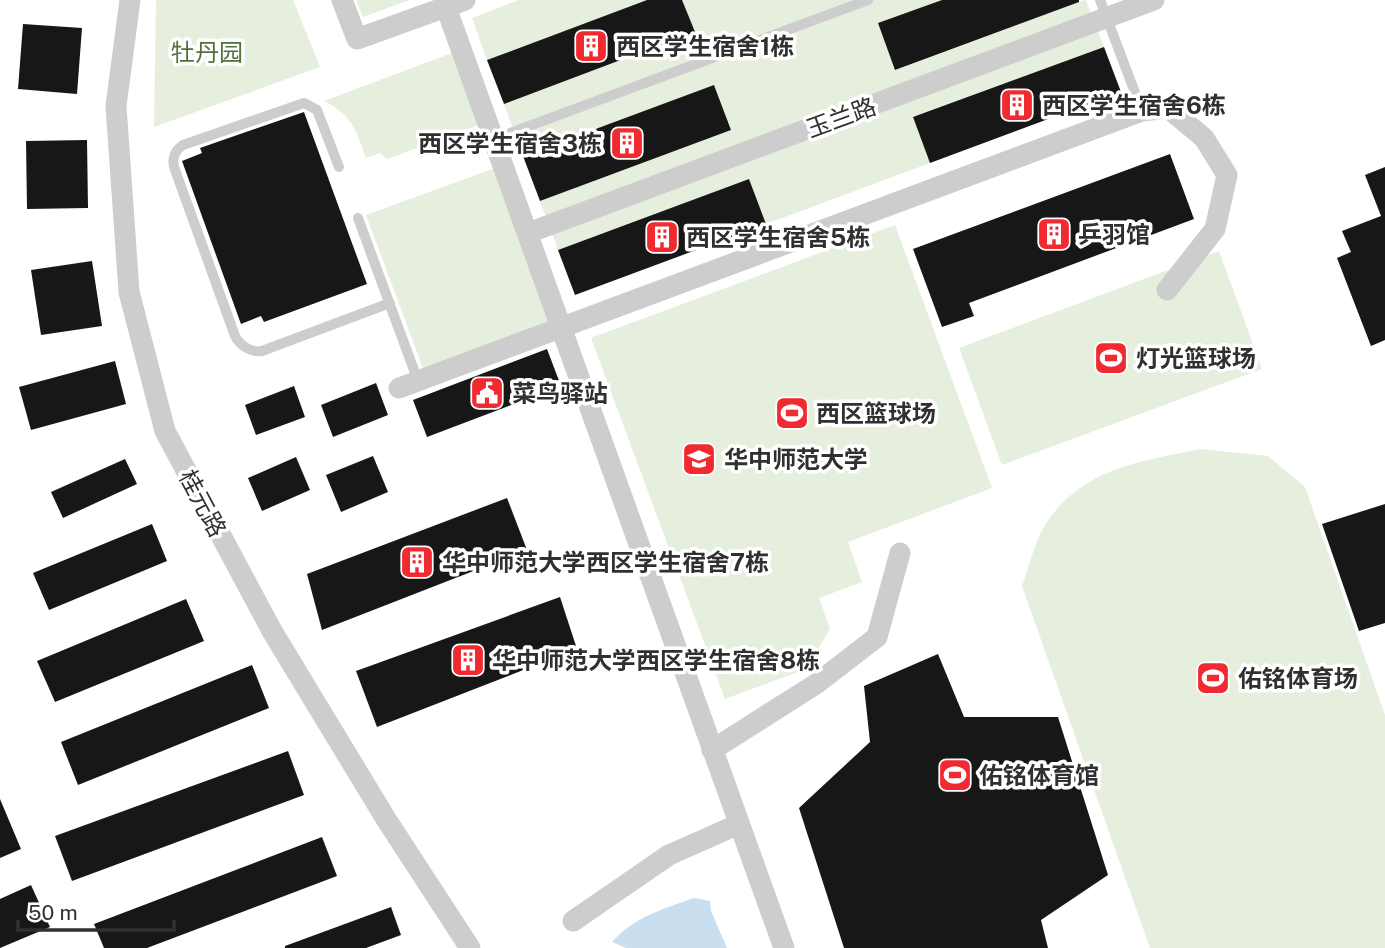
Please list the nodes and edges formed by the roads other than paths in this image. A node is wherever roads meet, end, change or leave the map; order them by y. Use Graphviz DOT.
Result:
graph roads {
  1 [pos="130,0"];
  2 [pos="342,0"];
  3 [pos="868,0"];
  4 [pos="1154,0"];
  5 [pos="455,3"];
  6 [pos="1103,9"];
  7 [pos="1142,111"];
  8 [pos="494,139"];
  9 [pos="340,167"];
  10 [pos="358,218"];
  11 [pos="528,233"];
  12 [pos="1167,290"];
  13 [pos="390,303"];
  14 [pos="562,327"];
  15 [pos="408,384"];
  16 [pos="900,553"];
  17 [pos="712,750"];
  18 [pos="739,824"];
  19 [pos="573,921"];
  20 [pos="470,948"];
  21 [pos="784,948"];
  1 -- 20 [label="street, 桂元路"];
  2 -- 5 [label="street"];
  3 -- 8 [label="lane"];
  4 -- 6 [label="street, 玉兰路"];
  5 -- 8 [label="street"];
  6 -- 7 [label="lane"];
  6 -- 11 [label="street, 玉兰路"];
  7 -- 12 [label="street"];
  7 -- 14 [label="street"];
  8 -- 11 [label="street"];
  9 -- 13 [label="lane"];
  10 -- 13 [label="lane"];
  11 -- 14 [label="street"];
  13 -- 15 [label="lane"];
  14 -- 15 [label="street"];
  14 -- 17 [label="street"];
  16 -- 17 [label="street"];
  17 -- 18 [label="street"];
  18 -- 19 [label="street"];
  18 -- 21 [label="street"];
}
